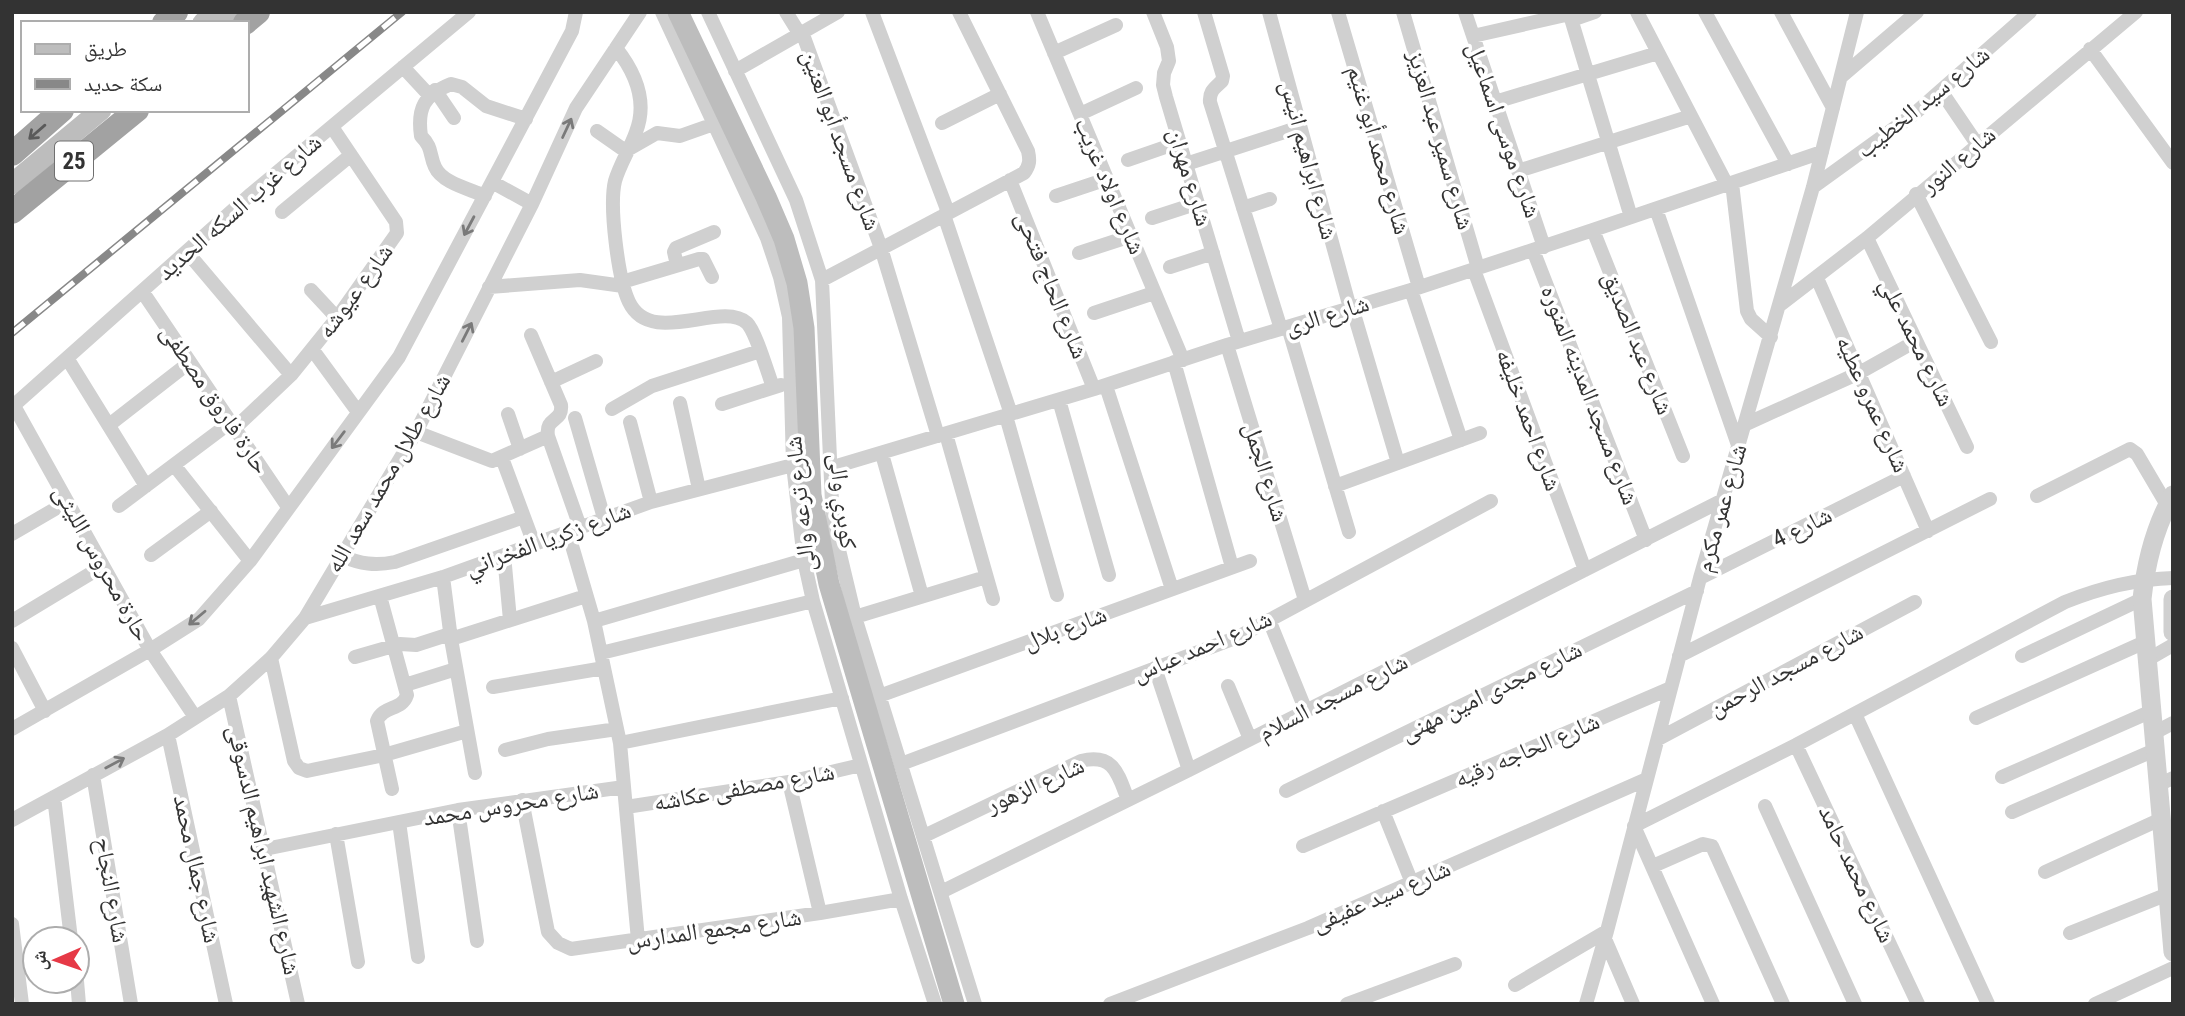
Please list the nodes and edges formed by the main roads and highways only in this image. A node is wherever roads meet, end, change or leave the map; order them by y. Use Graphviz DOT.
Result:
graph roads {
  1 [pos="672,12"];
  2 [pos="678,12"];
  3 [pos="60,112"];
  4 [pos="99,112"];
  5 [pos="118,112"];
  6 [pos="135,112"];
  7 [pos="12,153"];
  8 [pos="12,184"];
  9 [pos="12,199"];
  10 [pos="12,212"];
  11 [pos="938,1004"];
  12 [pos="954,1004"];
  1 -- 11 [label="main road, كوبري والى"];
  2 -- 12 [label="main road, كوبري والى"];
  3 -- 7 [label="highway, 25, one-way"];
  4 -- 8 [label="main road"];
  5 -- 9 [label="main road"];
  6 -- 10 [label="highway, 25"];
}
